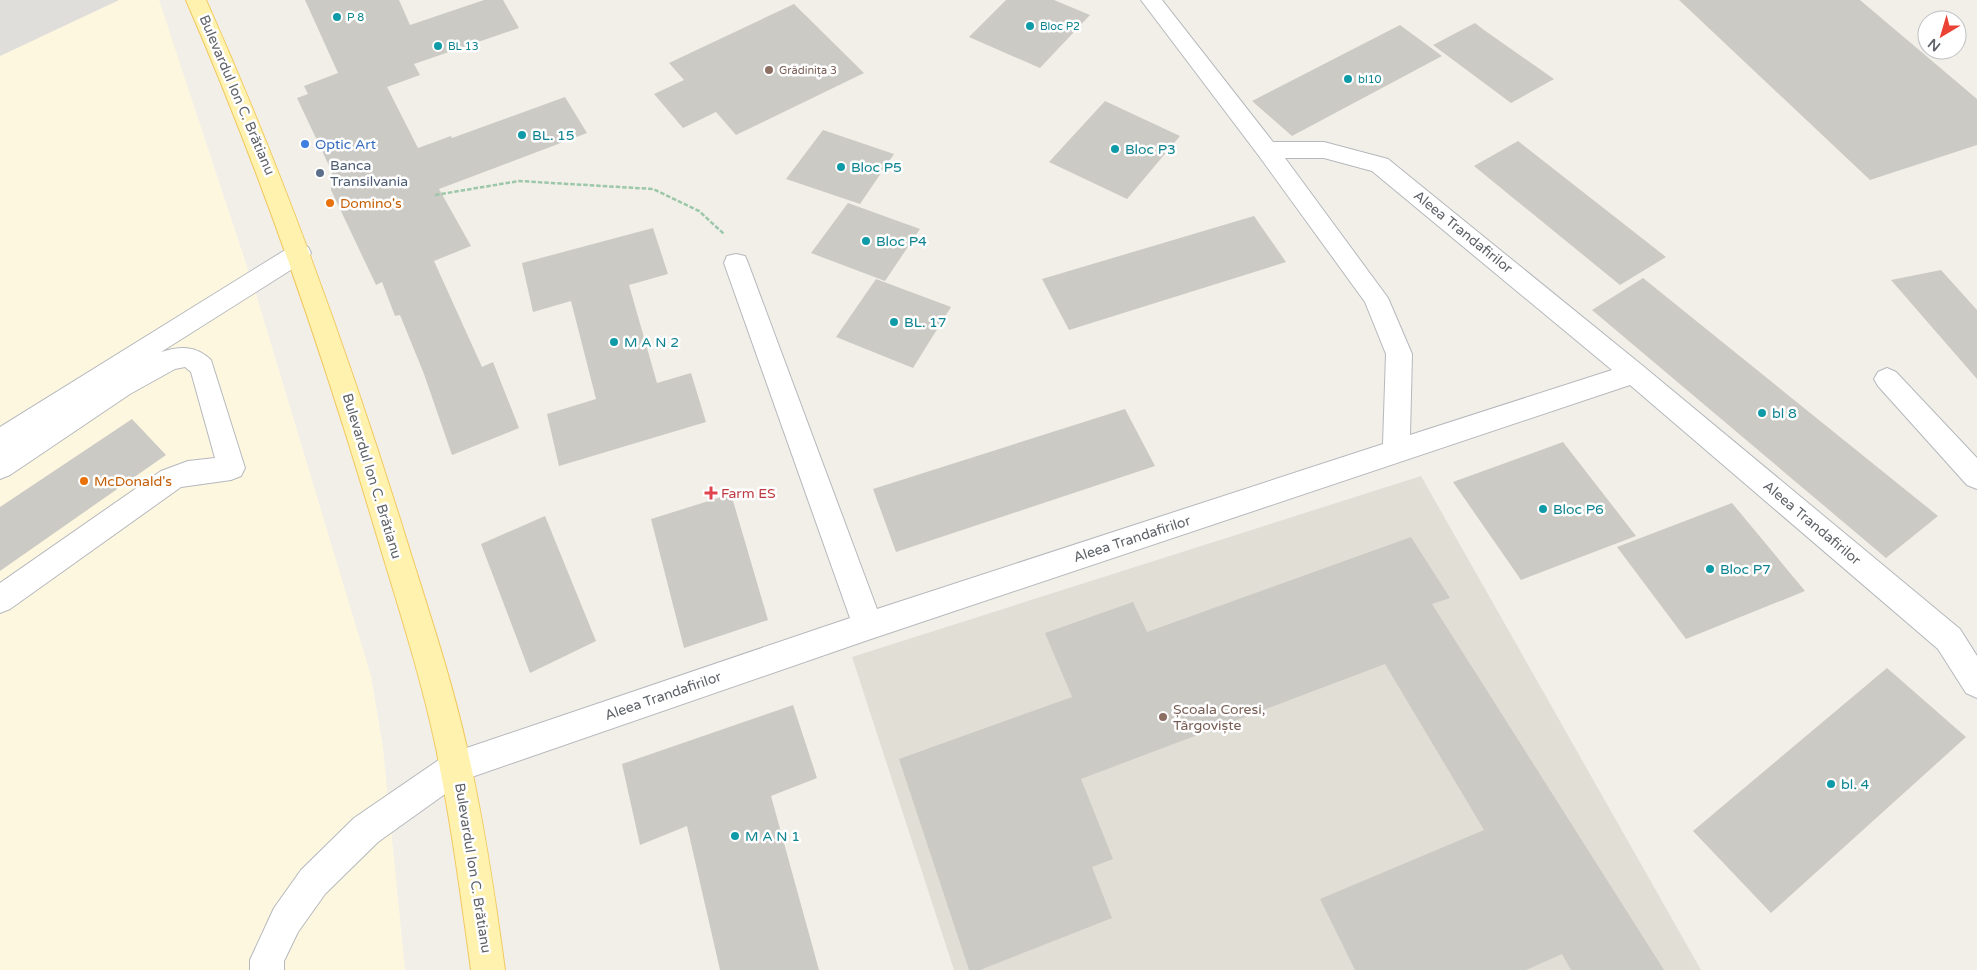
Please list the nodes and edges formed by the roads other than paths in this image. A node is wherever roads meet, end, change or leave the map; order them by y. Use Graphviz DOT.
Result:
graph roads {
  1 [pos="196,0"];
  2 [pos="1151,0"];
  3 [pos="1267,150"];
  4 [pos="299,253"];
  5 [pos="736,263"];
  6 [pos="1634,373"];
  7 [pos="1887,379"];
  8 [pos="0,441"];
  9 [pos="1396,452"];
  10 [pos="0,467"];
  11 [pos="1977,477"];
  12 [pos="0,600"];
  13 [pos="868,626"];
  14 [pos="1977,683"];
  15 [pos="457,766"];
  16 [pos="267,970"];
  17 [pos="488,970"];
  1 -- 4 [label="main road, Bulevardul Ion C. Brătianu"];
  2 -- 3 [label="street"];
  3 -- 6 [label="street, Aleea Trandafirilor"];
  3 -- 9 [label="street"];
  4 -- 8 [label="street"];
  4 -- 15 [label="main road, Bulevardul Ion C. Brătianu"];
  5 -- 13 [label="street"];
  6 -- 9 [label="street, Aleea Trandafirilor"];
  6 -- 14 [label="street, Aleea Trandafirilor"];
  7 -- 11 [label="street"];
  9 -- 13 [label="street, Aleea Trandafirilor"];
  10 -- 12 [label="street"];
  13 -- 15 [label="street, Aleea Trandafirilor"];
  15 -- 16 [label="street, Aleea Trandafirilor"];
  15 -- 17 [label="main road, Bulevardul Ion C. Brătianu"];
}
